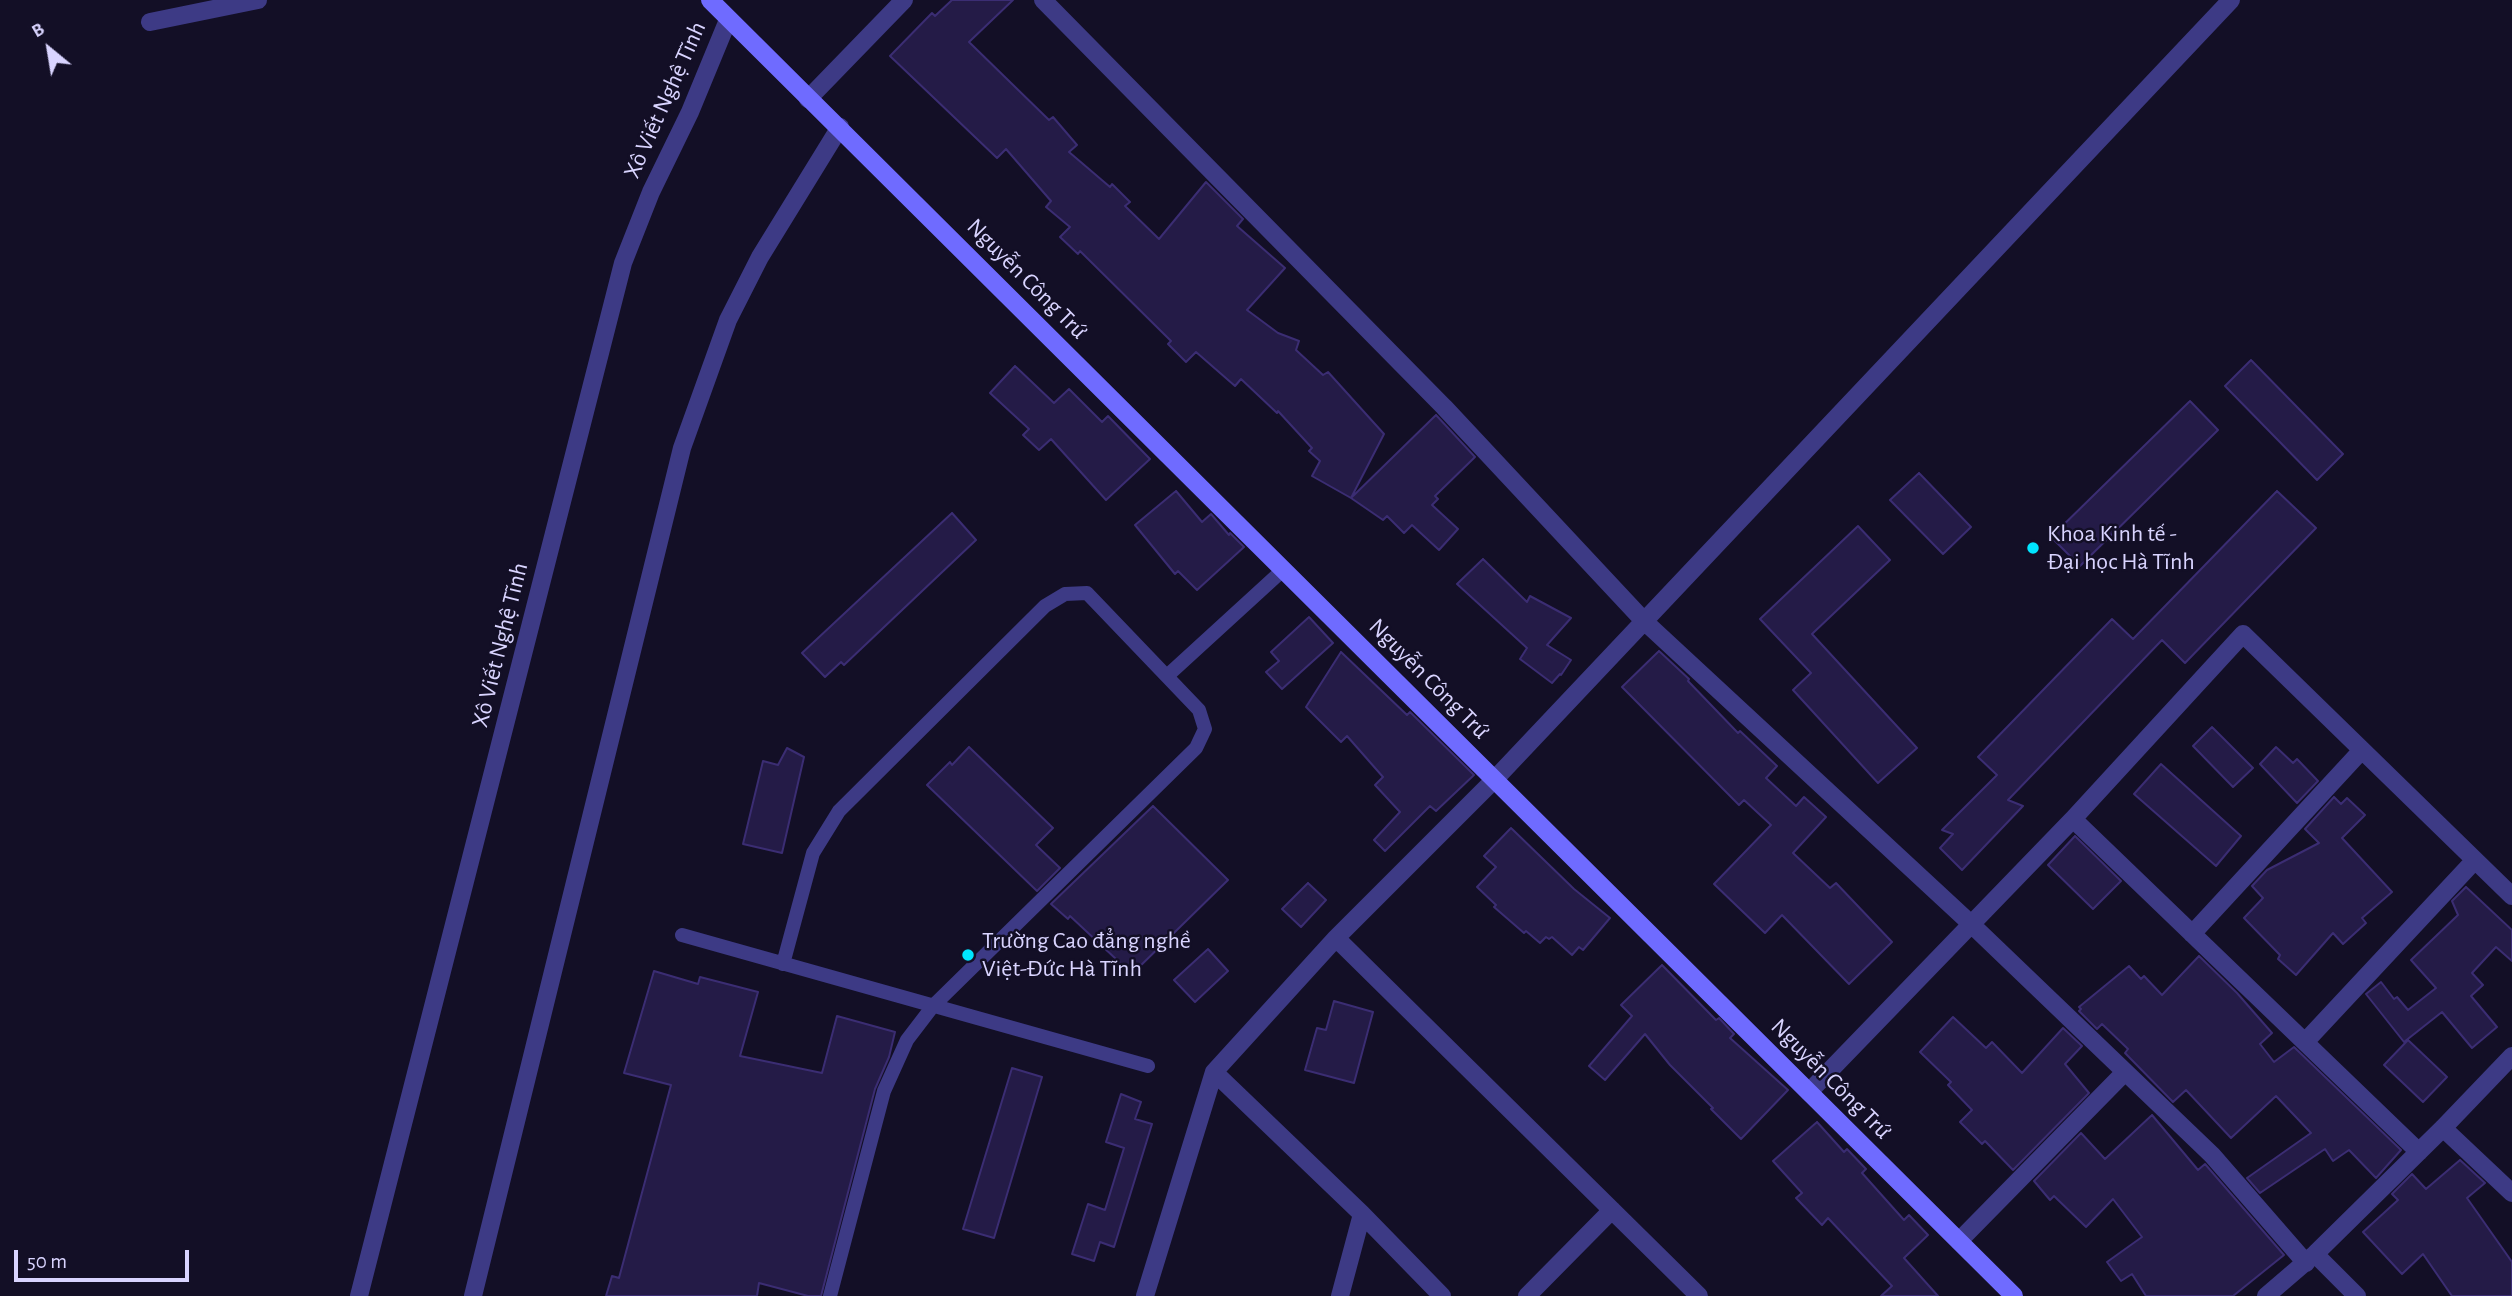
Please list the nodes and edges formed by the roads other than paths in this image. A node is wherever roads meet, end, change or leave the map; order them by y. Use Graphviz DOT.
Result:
graph roads {
  1 [pos="258,0"];
  2 [pos="710,0"];
  3 [pos="904,0"];
  4 [pos="1043,0"];
  5 [pos="2231,0"];
  6 [pos="728,20"];
  7 [pos="150,22"];
  8 [pos="808,99"];
  9 [pos="841,127"];
  10 [pos="1284,569"];
  11 [pos="1644,621"];
  12 [pos="1167,676"];
  13 [pos="2362,750"];
  14 [pos="1495,779"];
  15 [pos="2073,819"];
  16 [pos="2475,860"];
  17 [pos="2512,896"];
  18 [pos="1970,923"];
  19 [pos="2192,934"];
  20 [pos="682,935"];
  21 [pos="1336,938"];
  22 [pos="783,964"];
  23 [pos="933,1006"];
  24 [pos="2305,1042"];
  25 [pos="2512,1056"];
  26 [pos="1148,1066"];
  27 [pos="1214,1072"];
  28 [pos="2125,1072"];
  29 [pos="1809,1091"];
  30 [pos="2443,1128"];
  31 [pos="2419,1152"];
  32 [pos="2512,1193"];
  33 [pos="1612,1210"];
  34 [pos="1362,1214"];
  35 [pos="1959,1241"];
  36 [pos="2310,1259"];
  37 [pos="359,1296"];
  38 [pos="473,1296"];
  39 [pos="830,1296"];
  40 [pos="1145,1296"];
  41 [pos="1340,1296"];
  42 [pos="1442,1296"];
  43 [pos="1527,1296"];
  44 [pos="1699,1296"];
  45 [pos="2014,1296"];
  46 [pos="2266,1296"];
  47 [pos="2357,1296"];
  1 -- 7 [label="street"];
  2 -- 6 [label="main road, Nguyễn Công Trứ"];
  3 -- 8 [label="street"];
  4 -- 11 [label="street"];
  5 -- 11 [label="street"];
  6 -- 8 [label="main road, Nguyễn Công Trứ"];
  6 -- 37 [label="street, Xô Viết Nghệ Tĩnh"];
  8 -- 9 [label="main road, Nguyễn Công Trứ"];
  9 -- 10 [label="main road, Nguyễn Công Trứ"];
  9 -- 38 [label="street"];
  10 -- 12 [label="lane"];
  10 -- 14 [label="main road, Nguyễn Công Trứ"];
  11 -- 14 [label="street"];
  11 -- 18 [label="street"];
  12 -- 22 [label="lane"];
  12 -- 23 [label="lane"];
  13 -- 15 [label="street"];
  13 -- 16 [label="street"];
  13 -- 19 [label="street"];
  14 -- 21 [label="street"];
  14 -- 29 [label="main road, Nguyễn Công Trứ"];
  15 -- 18 [label="street"];
  15 -- 19 [label="street"];
  16 -- 17 [label="street"];
  16 -- 24 [label="street"];
  18 -- 28 [label="street"];
  18 -- 29 [label="street"];
  19 -- 24 [label="street"];
  20 -- 22 [label="lane"];
  21 -- 27 [label="street"];
  21 -- 33 [label="street"];
  22 -- 23 [label="lane"];
  23 -- 26 [label="lane"];
  23 -- 39 [label="lane"];
  24 -- 31 [label="street"];
  25 -- 30 [label="street"];
  27 -- 34 [label="street"];
  27 -- 40 [label="street"];
  28 -- 35 [label="street"];
  28 -- 36 [label="street"];
  29 -- 35 [label="main road, Nguyễn Công Trứ"];
  30 -- 31 [label="street"];
  30 -- 32 [label="street"];
  31 -- 36 [label="street"];
  33 -- 43 [label="street"];
  33 -- 44 [label="street"];
  34 -- 41 [label="street"];
  34 -- 42 [label="street"];
  35 -- 45 [label="main road, Nguyễn Công Trứ"];
  36 -- 46 [label="street"];
  36 -- 47 [label="street"];
}
